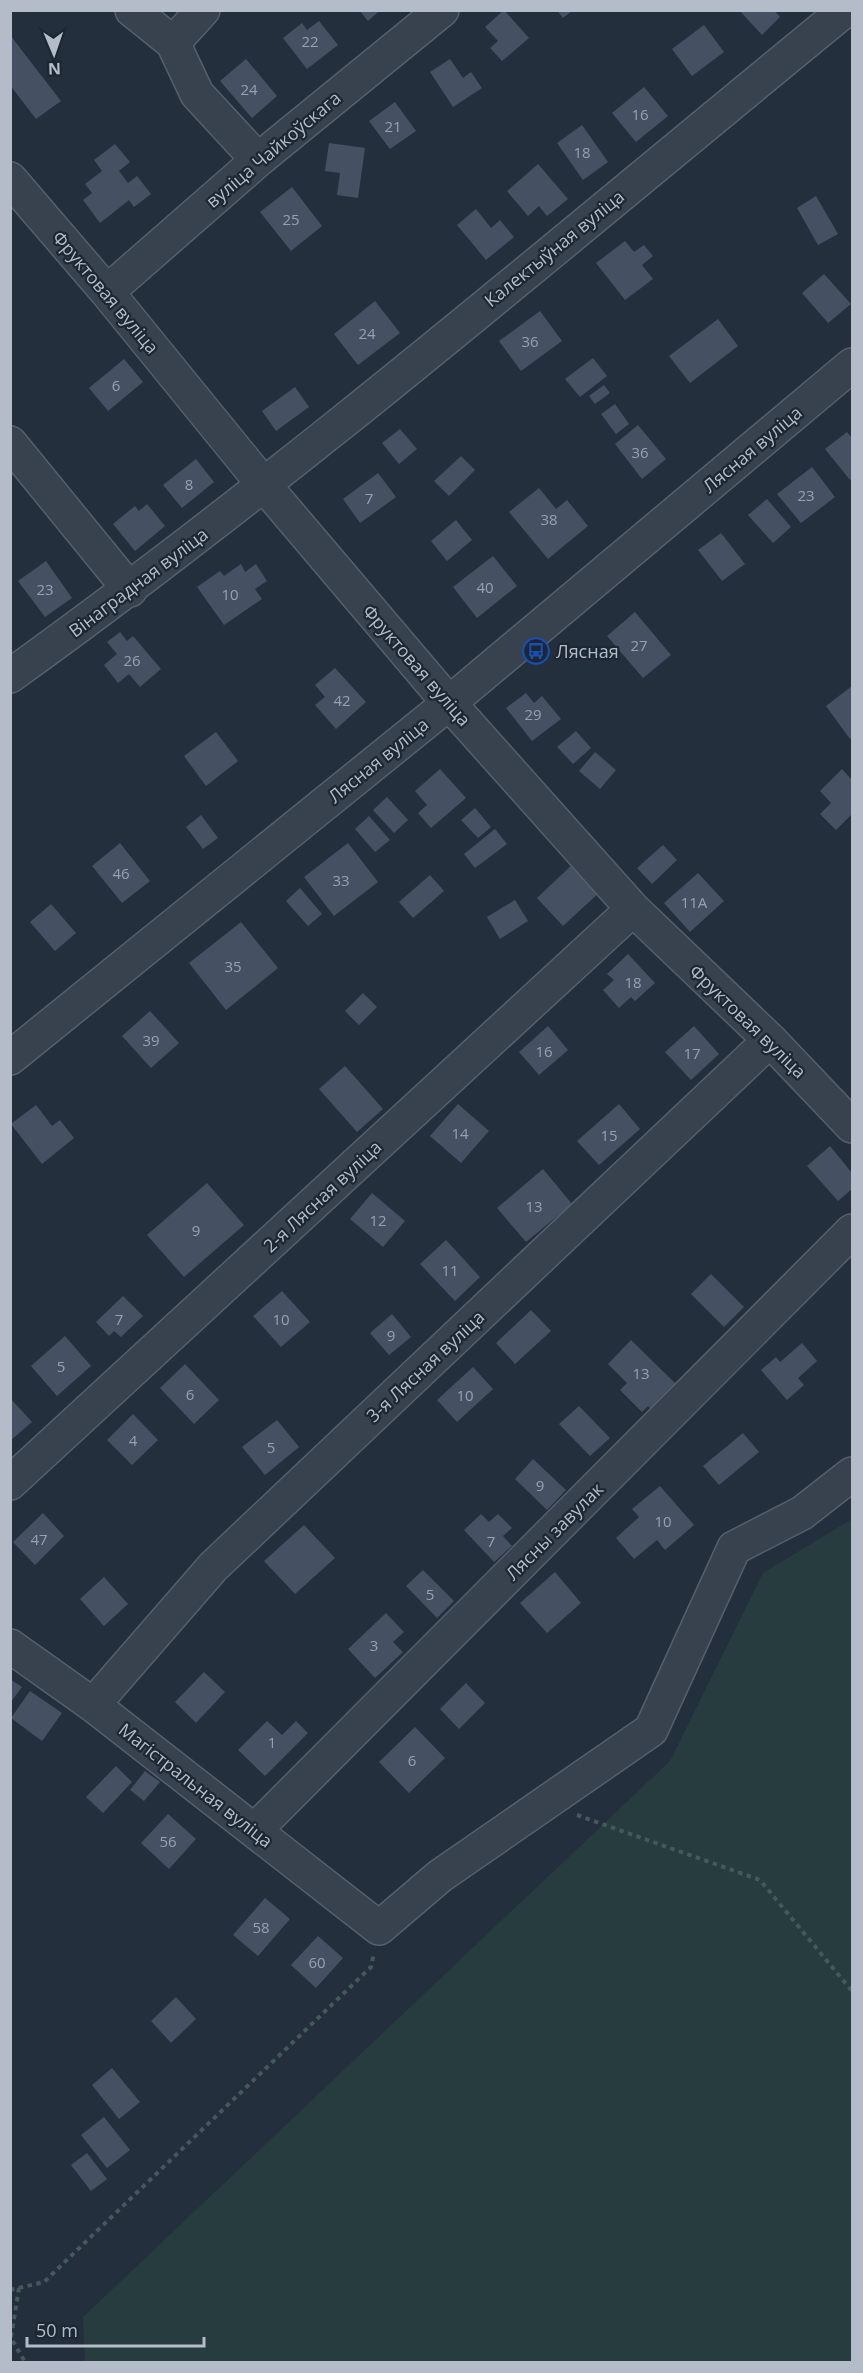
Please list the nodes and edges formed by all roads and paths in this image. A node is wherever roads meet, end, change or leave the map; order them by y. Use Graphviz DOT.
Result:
graph roads {
  1 [pos="132,10"];
  2 [pos="203,10"];
  3 [pos="442,10"];
  4 [pos="845,10"];
  5 [pos="173,43"];
  6 [pos="258,160"];
  7 [pos="10,179"];
  8 [pos="107,292"];
  9 [pos="852,365"];
  10 [pos="10,443"];
  11 [pos="264,485"];
  12 [pos="129,590"];
  13 [pos="10,676"];
  14 [pos="449,703"];
  15 [pos="633,909"];
  16 [pos="770,1040"];
  17 [pos="10,1058"];
  18 [pos="852,1125"];
  19 [pos="852,1231"];
  20 [pos="852,1474"];
  21 [pos="10,1484"];
  22 [pos="10,1646"];
  23 [pos="93,1705"];
  24 [pos="545,1804"];
  25 [pos="255,1830"];
  26 [pos="379,1928"];
  27 [pos="852,1991"];
  28 [pos="19,2288"];
  29 [pos="10,2290"];
  30 [pos="25,2362"];
  1 -- 5 [label="street"];
  2 -- 5 [label="street"];
  3 -- 6 [label="street, вуліца Чайкоўскага"];
  4 -- 11 [label="street, Калектыўная вуліца"];
  5 -- 6 [label="street"];
  6 -- 8 [label="street, вуліца Чайкоўскага"];
  7 -- 8 [label="street, Фруктовая вуліца"];
  8 -- 11 [label="street, Фруктовая вуліца"];
  9 -- 14 [label="street, Лясная вуліца"];
  10 -- 12 [label="street"];
  11 -- 12 [label="street, Вінаградная вуліца"];
  11 -- 14 [label="street, Фруктовая вуліца"];
  12 -- 13 [label="street, Вінаградная вуліца"];
  14 -- 15 [label="street, Фруктовая вуліца"];
  14 -- 17 [label="street, Лясная вуліца"];
  15 -- 16 [label="street, Фруктовая вуліца"];
  15 -- 21 [label="street, 2-я Лясная вуліца"];
  16 -- 18 [label="street, Фруктовая вуліца"];
  16 -- 23 [label="street, 3-я Лясная вуліца"];
  19 -- 25 [label="street, Лясны завулак"];
  20 -- 24 [label="street"];
  22 -- 23 [label="street, Магістральная вуліца"];
  23 -- 25 [label="street, Магістральная вуліца"];
  24 -- 26 [label="street"];
  24 -- 27 [label="path"];
  25 -- 26 [label="street, Магістральная вуліца"];
  26 -- 28 [label="path"];
  28 -- 29 [label="path"];
  28 -- 30 [label="path"];
}
